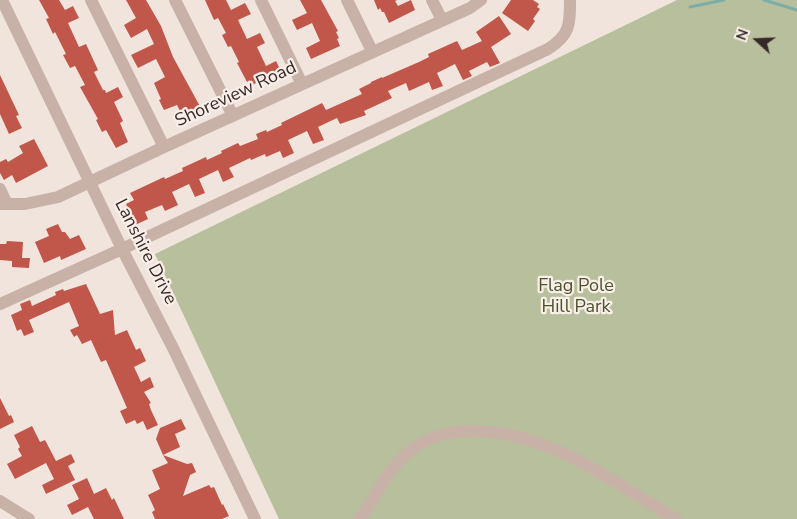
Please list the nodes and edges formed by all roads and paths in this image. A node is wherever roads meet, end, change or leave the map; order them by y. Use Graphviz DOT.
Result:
graph roads {
  1 [pos="2,0"];
  2 [pos="91,0"];
  3 [pos="176,0"];
  4 [pos="261,0"];
  5 [pos="347,0"];
  6 [pos="432,0"];
  7 [pos="481,0"];
  8 [pos="570,0"];
  9 [pos="442,20"];
  10 [pos="372,51"];
  11 [pos="302,84"];
  12 [pos="232,116"];
  13 [pos="164,147"];
  14 [pos="91,182"];
  15 [pos="0,189"];
  16 [pos="4,204"];
  17 [pos="122,249"];
  18 [pos="0,304"];
  19 [pos="0,501"];
  20 [pos="29,519"];
  21 [pos="255,519"];
  22 [pos="359,519"];
  23 [pos="676,519"];
  1 -- 14 [label="street, Lanshire Drive"];
  2 -- 13 [label="street"];
  3 -- 12 [label="street"];
  4 -- 11 [label="street"];
  5 -- 10 [label="street"];
  6 -- 9 [label="street"];
  7 -- 9 [label="street, Shoreview Road"];
  8 -- 17 [label="street"];
  9 -- 10 [label="street, Shoreview Road"];
  10 -- 11 [label="street, Shoreview Road"];
  11 -- 12 [label="street, Shoreview Road"];
  12 -- 13 [label="street, Shoreview Road"];
  13 -- 14 [label="street, Shoreview Road"];
  14 -- 16 [label="street, Shoreview Road"];
  14 -- 17 [label="street, Lanshire Drive"];
  15 -- 16 [label="street"];
  17 -- 18 [label="street"];
  17 -- 21 [label="street, Lanshire Drive"];
  19 -- 20 [label="street"];
  22 -- 23 [label="street"];
}
